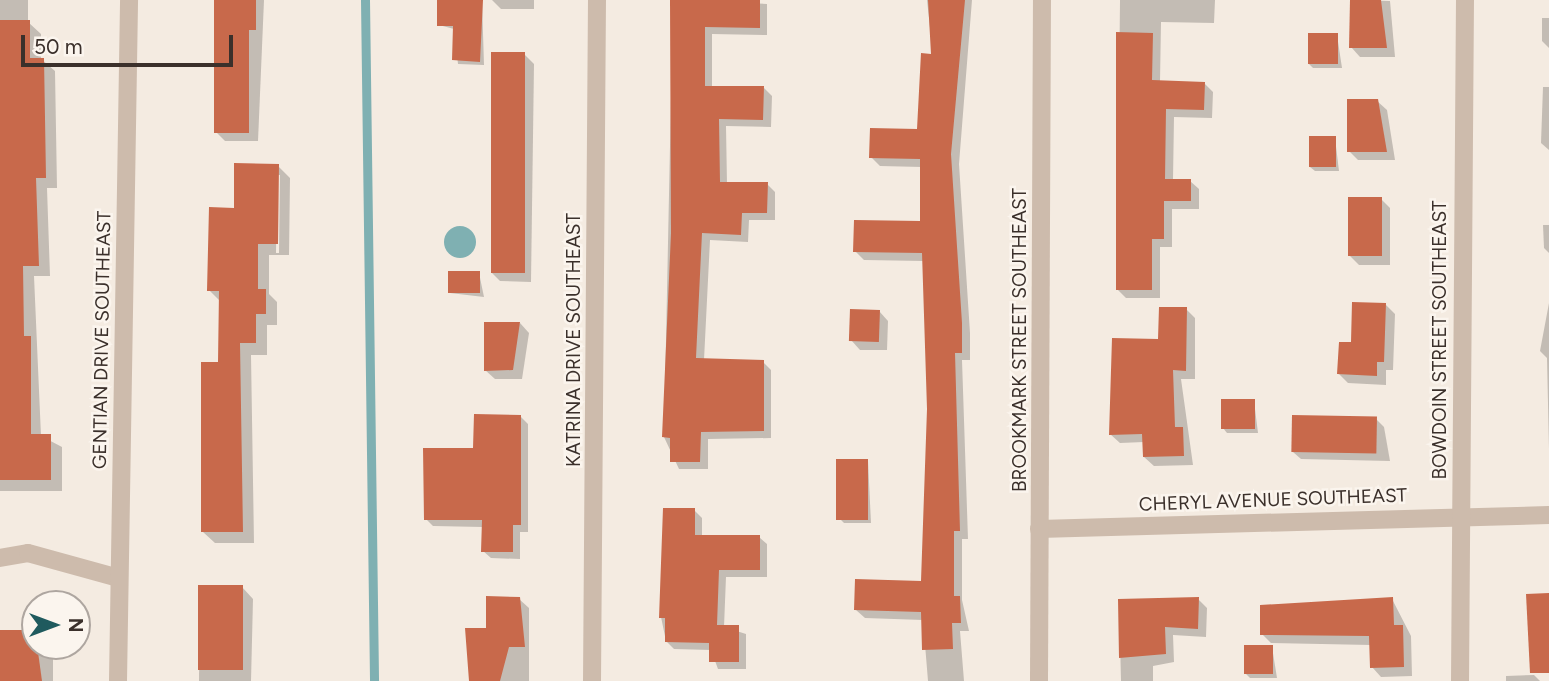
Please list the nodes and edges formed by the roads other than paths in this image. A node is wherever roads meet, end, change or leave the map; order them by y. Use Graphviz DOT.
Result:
graph roads {
  1 [pos="129,0"];
  2 [pos="597,0"];
  3 [pos="1042,0"];
  4 [pos="1465,0"];
  5 [pos="1460,515"];
  6 [pos="1549,515"];
  7 [pos="1040,529"];
  8 [pos="0,558"];
  9 [pos="119,578"];
  10 [pos="118,681"];
  11 [pos="592,681"];
  12 [pos="1038,681"];
  13 [pos="1460,681"];
  1 -- 9 [label="street, GENTIAN DRIVE SOUTHEAST"];
  2 -- 11 [label="street, KATRINA DRIVE SOUTHEAST"];
  3 -- 7 [label="street, BROOKMARK STREET SOUTHEAST"];
  4 -- 5 [label="street, BOWDOIN STREET SOUTHEAST"];
  5 -- 6 [label="street, CHERYL AVENUE SOUTHEAST"];
  5 -- 7 [label="street, CHERYL AVENUE SOUTHEAST"];
  5 -- 13 [label="street, BOWDOIN STREET SOUTHEAST"];
  7 -- 12 [label="street, BROOKMARK STREET SOUTHEAST"];
  8 -- 9 [label="street"];
  9 -- 10 [label="street, GENTIAN DRIVE SOUTHEAST"];
}
